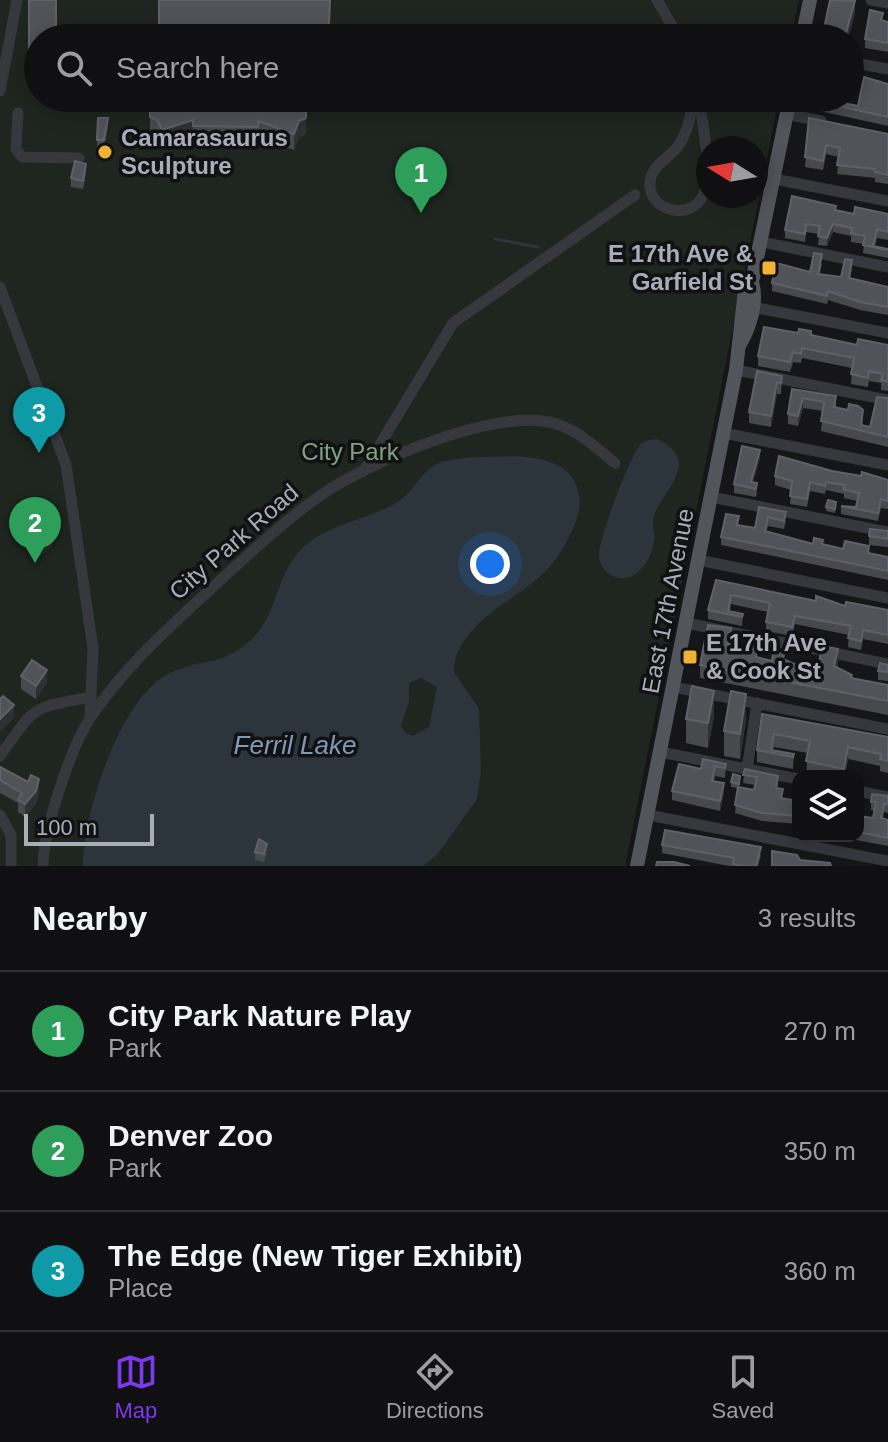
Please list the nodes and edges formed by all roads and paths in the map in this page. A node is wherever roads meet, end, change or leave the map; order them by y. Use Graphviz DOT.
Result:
graph roads {
  1 [pos="17,0"];
  2 [pos="657,0"];
  3 [pos="810,0"];
  4 [pos="871,0"];
  5 [pos="888,3"];
  6 [pos="671,24"];
  7 [pos="805,24"];
  8 [pos="864,65"];
  9 [pos="888,69"];
  10 [pos="0,91"];
  11 [pos="691,112"];
  12 [pos="698,112"];
  13 [pos="18,113"];
  14 [pos="786,114"];
  15 [pos="832,124"];
  16 [pos="79,158"];
  17 [pos="774,179"];
  18 [pos="635,195"];
  19 [pos="888,201"];
  20 [pos="761,242"];
  21 [pos="888,267"];
  22 [pos="752,282"];
  23 [pos="1,294"];
  24 [pos="752,307"];
  25 [pos="888,333"];
  26 [pos="740,344"];
  27 [pos="736,370"];
  28 [pos="888,400"];
  29 [pos="723,433"];
  30 [pos="615,463"];
  31 [pos="888,465"];
  32 [pos="364,472"];
  33 [pos="711,497"];
  34 [pos="888,532"];
  35 [pos="698,560"];
  36 [pos="888,598"];
  37 [pos="686,623"];
  38 [pos="888,664"];
  39 [pos="673,687"];
  40 [pos="91,697"];
  41 [pos="757,703"];
  42 [pos="90,718"];
  43 [pos="888,729"];
  44 [pos="660,752"];
  45 [pos="0,756"];
  46 [pos="747,769"];
  47 [pos="792,778"];
  48 [pos="864,792"];
  49 [pos="888,797"];
  50 [pos="0,815"];
  51 [pos="648,815"];
  52 [pos="888,861"];
  53 [pos="11,866"];
  54 [pos="43,866"];
  55 [pos="637,866"];
  1 -- 10 [label="street"];
  2 -- 6 [label="street"];
  3 -- 7 [label="main road"];
  4 -- 5 [label="street"];
  8 -- 9 [label="street"];
  11 -- 12 [label="street"];
  13 -- 16 [label="street"];
  14 -- 15 [label="street"];
  14 -- 17 [label="main road, East 17th Avenue"];
  17 -- 19 [label="street"];
  17 -- 20 [label="main road, East 17th Avenue"];
  18 -- 32 [label="street"];
  20 -- 21 [label="street"];
  20 -- 22 [label="main road, East 17th Avenue"];
  22 -- 24 [label="main road, East 17th Avenue"];
  22 -- 26 [label="main road, East 17th Avenue"];
  23 -- 40 [label="street, City Park Road"];
  24 -- 25 [label="street"];
  24 -- 26 [label="main road, East 17th Avenue"];
  26 -- 27 [label="main road, East 17th Avenue"];
  27 -- 28 [label="street"];
  27 -- 29 [label="main road, East 17th Avenue"];
  29 -- 31 [label="street"];
  29 -- 33 [label="main road, East 17th Avenue"];
  30 -- 32 [label="street, City Park Road"];
  32 -- 42 [label="street, City Park Road"];
  33 -- 34 [label="street"];
  33 -- 35 [label="main road, East 17th Avenue"];
  35 -- 36 [label="street"];
  35 -- 37 [label="main road, East 17th Avenue"];
  37 -- 38 [label="street"];
  37 -- 39 [label="main road, East 17th Avenue"];
  39 -- 41 [label="street"];
  39 -- 44 [label="main road, East 17th Avenue"];
  40 -- 42 [label="street, City Park Road"];
  40 -- 45 [label="street"];
  41 -- 43 [label="street"];
  41 -- 46 [label="street"];
  42 -- 54 [label="street, City Park Road"];
  44 -- 46 [label="street"];
  44 -- 51 [label="main road, East 17th Avenue"];
  46 -- 47 [label="street"];
  48 -- 49 [label="street"];
  50 -- 53 [label="street"];
  51 -- 52 [label="street"];
  51 -- 55 [label="main road, East 17th Avenue"];
}
